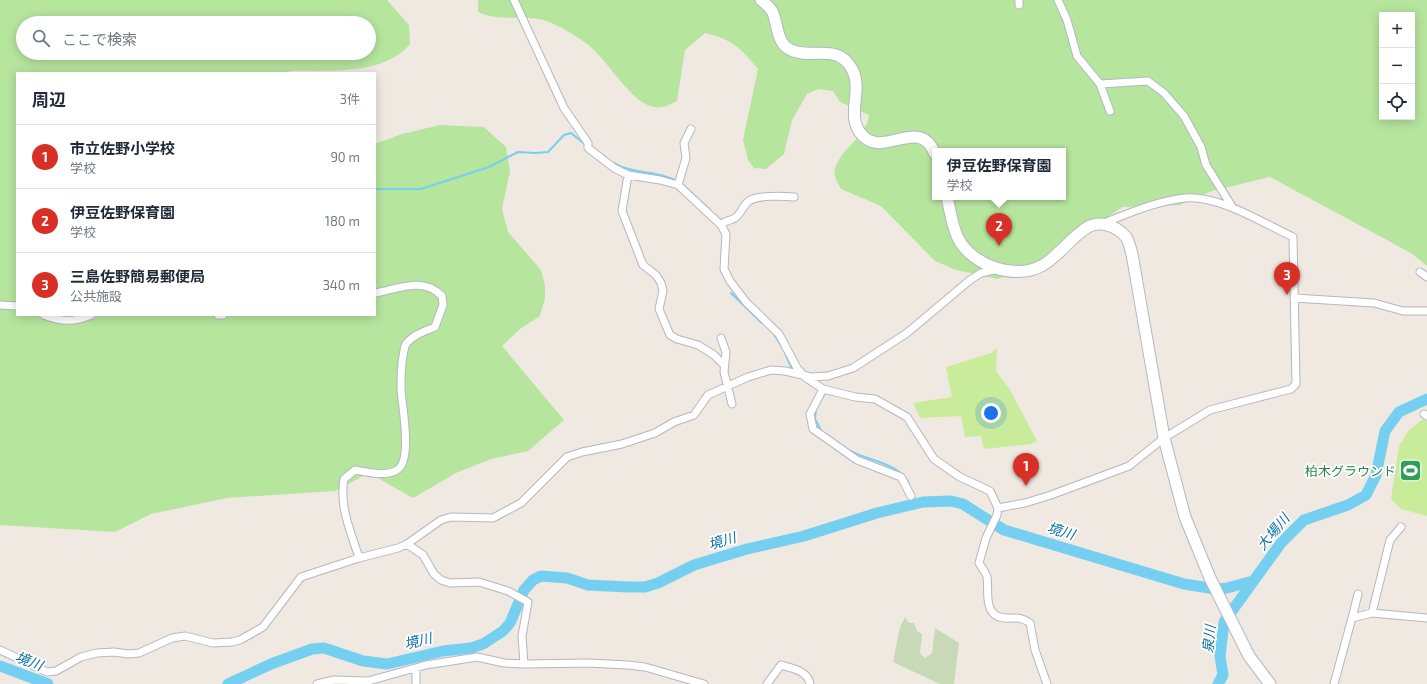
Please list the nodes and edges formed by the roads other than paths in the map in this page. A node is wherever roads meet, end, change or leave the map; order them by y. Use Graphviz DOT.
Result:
graph roads {
  1 [pos="514,0"];
  2 [pos="761,0"];
  3 [pos="1064,0"];
  4 [pos="1059,4"];
  5 [pos="1100,84"];
  6 [pos="1110,111"];
  7 [pos="692,129"];
  8 [pos="932,150"];
  9 [pos="628,175"];
  10 [pos="678,183"];
  11 [pos="794,196"];
  12 [pos="948,200"];
  13 [pos="1233,208"];
  14 [pos="1104,223"];
  15 [pos="722,224"];
  16 [pos="1000,268"];
  17 [pos="1420,272"];
  18 [pos="1427,277"];
  19 [pos="376,293"];
  20 [pos="1294,298"];
  21 [pos="0,305"];
  22 [pos="16,306"];
  23 [pos="1427,311"];
  24 [pos="47,316"];
  25 [pos="88,316"];
  26 [pos="721,338"];
  27 [pos="724,365"];
  28 [pos="805,377"];
  29 [pos="728,387"];
  30 [pos="823,389"];
  31 [pos="732,404"];
  32 [pos="1164,438"];
  33 [pos="911,496"];
  34 [pos="998,512"];
  35 [pos="1401,527"];
  36 [pos="407,544"];
  37 [pos="359,558"];
  38 [pos="1358,594"];
  39 [pos="1372,614"];
  40 [pos="1352,618"];
  41 [pos="1427,618"];
  42 [pos="0,650"];
  43 [pos="524,664"];
  44 [pos="416,668"];
  45 [pos="317,684"];
  46 [pos="416,684"];
  47 [pos="704,684"];
  48 [pos="767,684"];
  49 [pos="810,684"];
  50 [pos="1047,684"];
  51 [pos="1270,684"];
  52 [pos="1334,684"];
  1 -- 9 [label="street"];
  2 -- 8 [label="street"];
  3 -- 4 [label="street"];
  4 -- 5 [label="street"];
  5 -- 6 [label="street"];
  5 -- 13 [label="street"];
  7 -- 10 [label="street"];
  9 -- 10 [label="street"];
  9 -- 27 [label="street"];
  10 -- 15 [label="street"];
  11 -- 15 [label="street"];
  12 -- 16 [label="street"];
  13 -- 14 [label="street"];
  13 -- 20 [label="street"];
  14 -- 16 [label="street"];
  14 -- 32 [label="street"];
  15 -- 28 [label="street"];
  16 -- 28 [label="street"];
  17 -- 18 [label="street"];
  19 -- 37 [label="street"];
  20 -- 23 [label="street"];
  20 -- 32 [label="street"];
  21 -- 22 [label="street"];
  24 -- 25 [label="street"];
  26 -- 27 [label="street"];
  27 -- 29 [label="street"];
  28 -- 29 [label="street"];
  28 -- 30 [label="street"];
  29 -- 31 [label="street"];
  29 -- 36 [label="street"];
  30 -- 33 [label="street"];
  30 -- 34 [label="street"];
  32 -- 34 [label="street"];
  32 -- 51 [label="street"];
  34 -- 50 [label="street"];
  35 -- 39 [label="street"];
  36 -- 37 [label="street"];
  36 -- 43 [label="street"];
  37 -- 42 [label="street"];
  38 -- 40 [label="street"];
  39 -- 40 [label="street"];
  39 -- 41 [label="street"];
  40 -- 52 [label="street"];
  43 -- 44 [label="street"];
  43 -- 47 [label="street"];
  44 -- 45 [label="street"];
  44 -- 46 [label="street"];
  48 -- 49 [label="street"];
}
